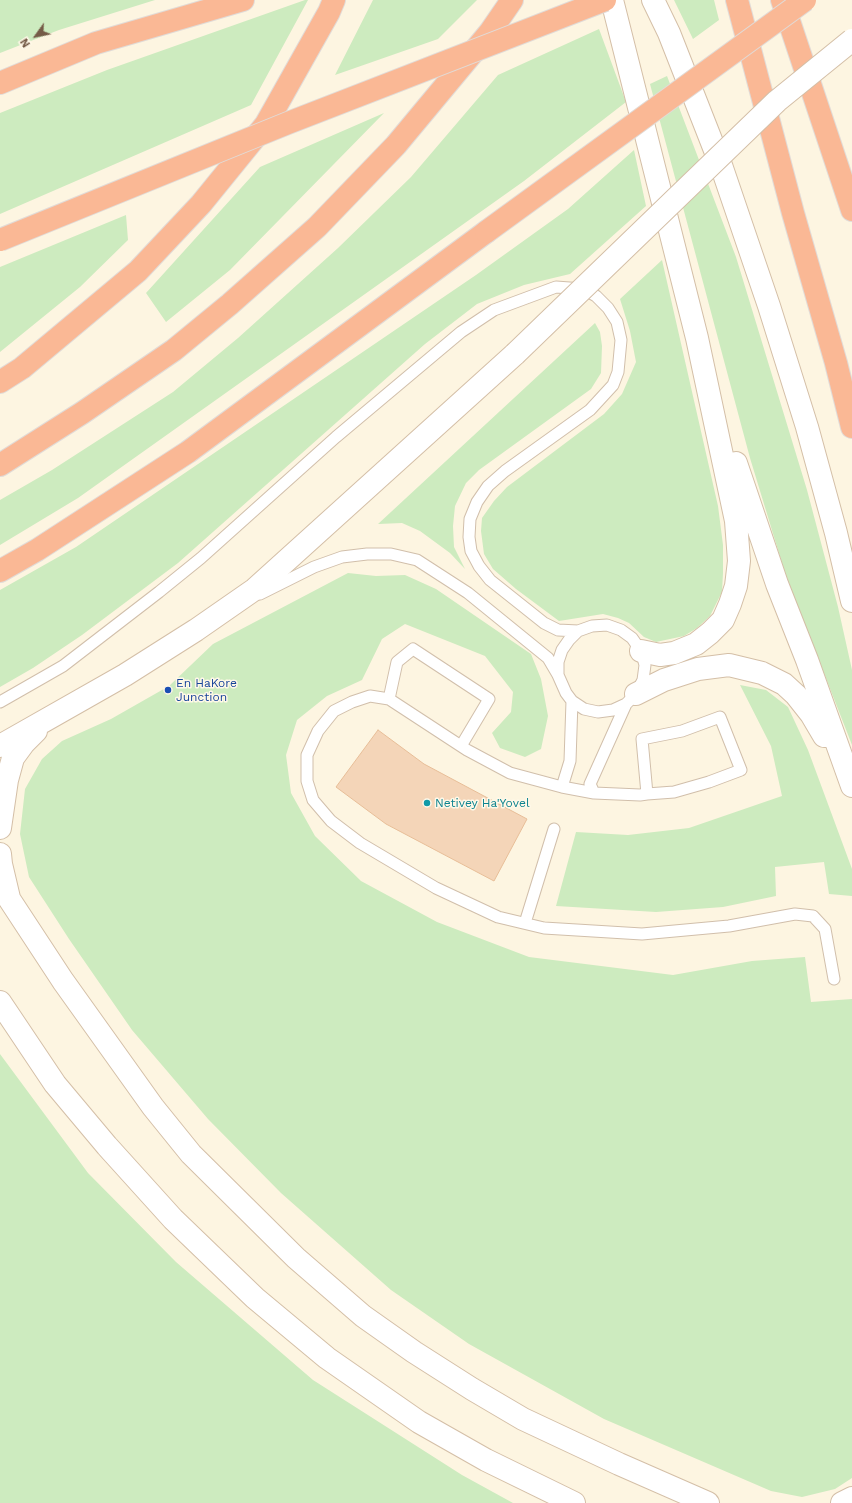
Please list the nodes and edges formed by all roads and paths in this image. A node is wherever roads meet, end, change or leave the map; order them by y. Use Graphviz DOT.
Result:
graph roads {
  1 [pos="243,0"];
  2 [pos="334,0"];
  3 [pos="512,0"];
  4 [pos="605,0"];
  5 [pos="612,0"];
  6 [pos="653,0"];
  7 [pos="737,0"];
  8 [pos="782,0"];
  9 [pos="805,0"];
  10 [pos="852,40"];
  11 [pos="0,83"];
  12 [pos="852,210"];
  13 [pos="0,240"];
  14 [pos="697,338"];
  15 [pos="0,382"];
  16 [pos="852,427"];
  17 [pos="0,465"];
  18 [pos="0,572"];
  19 [pos="852,601"];
  20 [pos="217,616"];
  21 [pos="578,631"];
  22 [pos="641,650"];
  23 [pos="558,675"];
  24 [pos="389,699"];
  25 [pos="631,699"];
  26 [pos="572,701"];
  27 [pos="0,702"];
  28 [pos="47,720"];
  29 [pos="0,746"];
  30 [pos="461,746"];
  31 [pos="852,786"];
  32 [pos="562,788"];
  33 [pos="594,792"];
  34 [pos="647,794"];
  35 [pos="852,795"];
  36 [pos="0,828"];
  37 [pos="554,829"];
  38 [pos="0,854"];
  39 [pos="5,894"];
  40 [pos="525,923"];
  41 [pos="834,979"];
  42 [pos="0,1002"];
  43 [pos="852,1498"];
  44 [pos="710,1502"];
  45 [pos="574,1503"];
  46 [pos="842,1503"];
  1 -- 11 [label="highway"];
  2 -- 15 [label="highway"];
  3 -- 17 [label="highway"];
  4 -- 13 [label="highway, bridge"];
  5 -- 14 [label="main road"];
  6 -- 19 [label="main road, bridge"];
  7 -- 16 [label="highway"];
  8 -- 12 [label="highway"];
  9 -- 18 [label="highway, bridge"];
  10 -- 20 [label="main road, bridge"];
  14 -- 22 [label="main road"];
  14 -- 31 [label="main road"];
  20 -- 23 [label="lane"];
  20 -- 28 [label="main road"];
  21 -- 22 [label="lane"];
  21 -- 23 [label="lane"];
  21 -- 27 [label="lane"];
  22 -- 25 [label="lane"];
  23 -- 26 [label="lane"];
  24 -- 30 [label="lane"];
  24 -- 30 [label="lane"];
  24 -- 40 [label="lane"];
  25 -- 26 [label="lane"];
  25 -- 33 [label="lane"];
  25 -- 35 [label="main road"];
  26 -- 32 [label="lane"];
  28 -- 29 [label="main road"];
  28 -- 36 [label="main road"];
  30 -- 32 [label="lane"];
  32 -- 33 [label="lane"];
  33 -- 34 [label="lane"];
  34 -- 34 [label="lane"];
  37 -- 40 [label="lane"];
  38 -- 39 [label="main road"];
  39 -- 44 [label="main road"];
  40 -- 41 [label="lane"];
  42 -- 45 [label="main road"];
  43 -- 46 [label="main road"];
}
